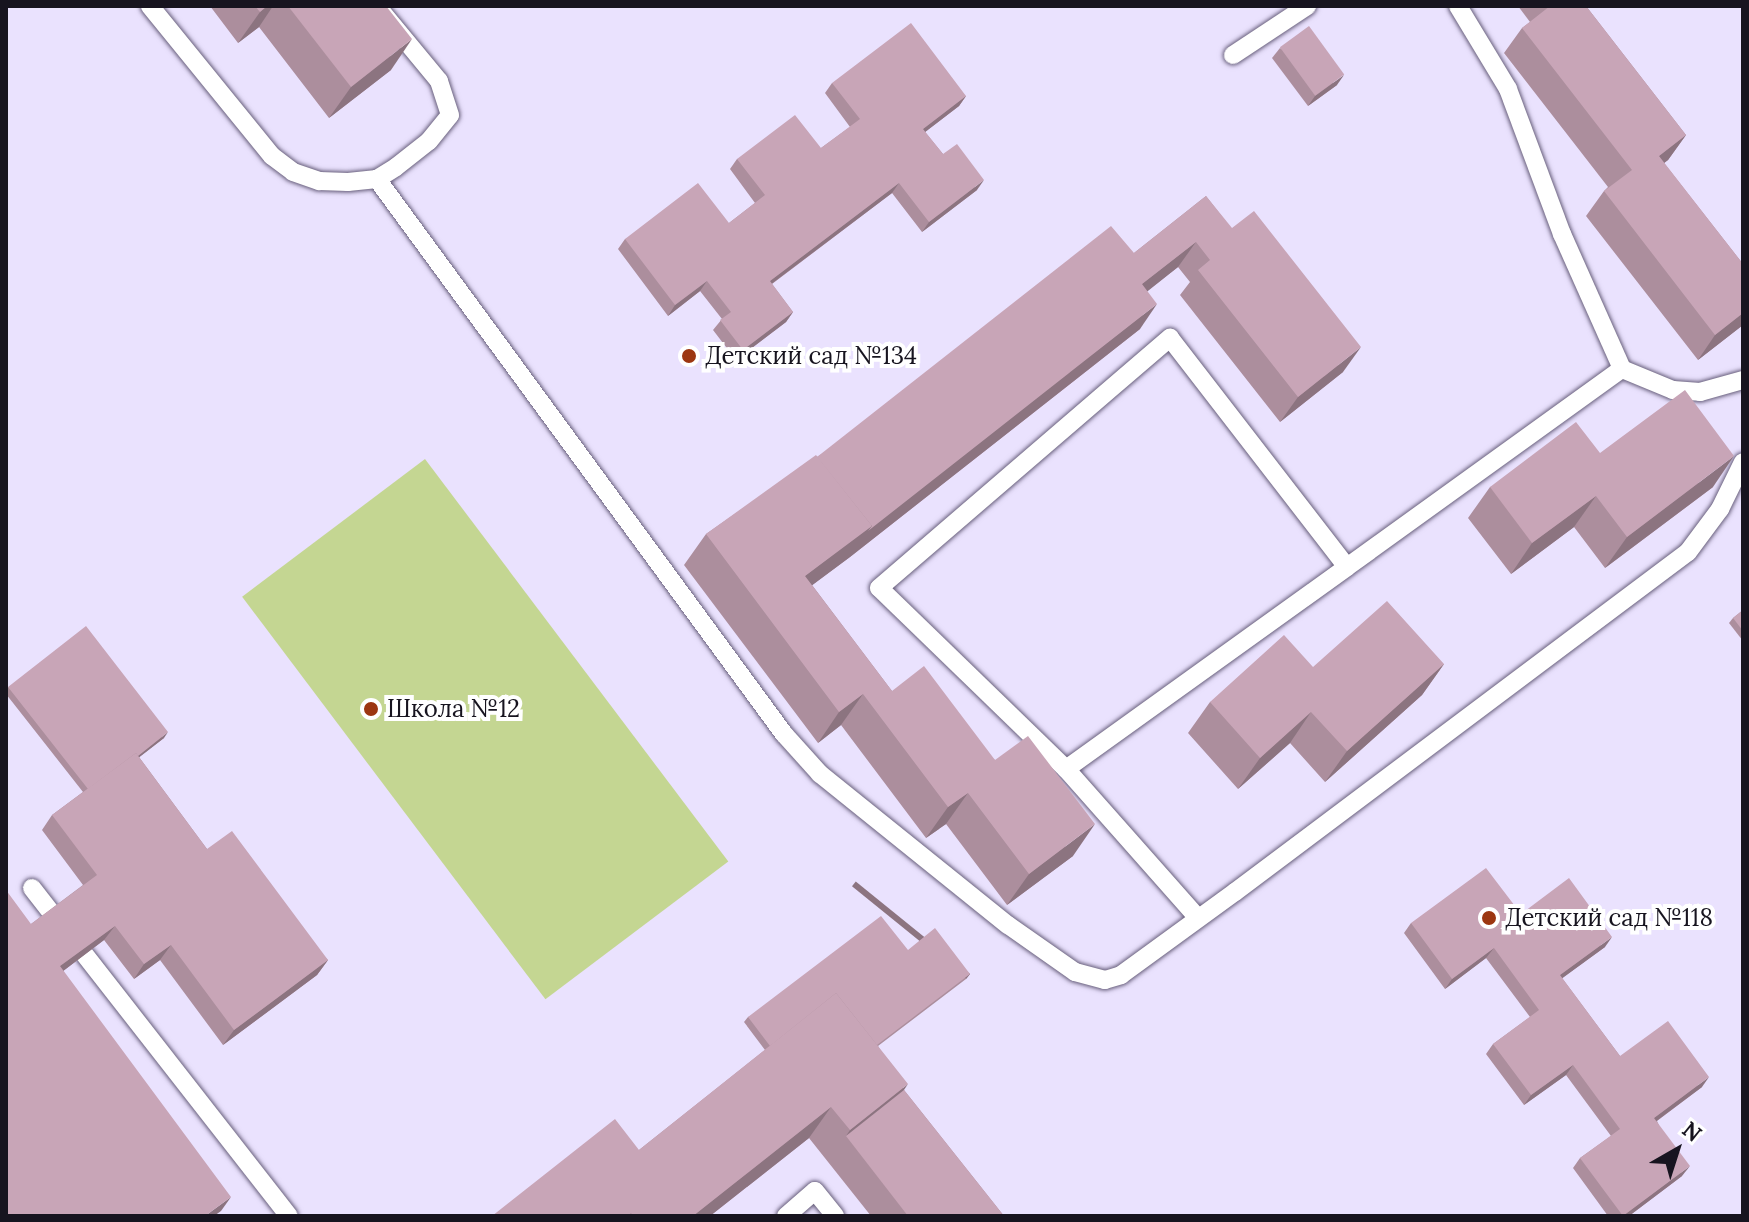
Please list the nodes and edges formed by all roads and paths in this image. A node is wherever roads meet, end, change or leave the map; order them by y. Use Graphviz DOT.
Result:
graph roads {
  1 [pos="150,6"];
  2 [pos="377,6"];
  3 [pos="1307,6"];
  4 [pos="1458,6"];
  5 [pos="1233,55"];
  6 [pos="377,179"];
  7 [pos="1622,369"];
  8 [pos="1743,380"];
  9 [pos="1743,462"];
  10 [pos="1347,567"];
  11 [pos="1066,769"];
  12 [pos="32,888"];
  13 [pos="53,915"];
  14 [pos="1198,918"];
  15 [pos="85,955"];
  16 [pos="289,1216"];
  17 [pos="786,1216"];
  18 [pos="835,1216"];
  1 -- 6 [label="lane"];
  2 -- 6 [label="lane"];
  3 -- 5 [label="lane"];
  4 -- 7 [label="lane"];
  6 -- 14 [label="lane"];
  7 -- 8 [label="lane"];
  7 -- 10 [label="lane"];
  9 -- 14 [label="lane"];
  10 -- 11 [label="lane"];
  10 -- 11 [label="lane"];
  11 -- 14 [label="lane"];
  12 -- 13 [label="lane"];
  15 -- 16 [label="lane"];
  17 -- 18 [label="lane"];
}
